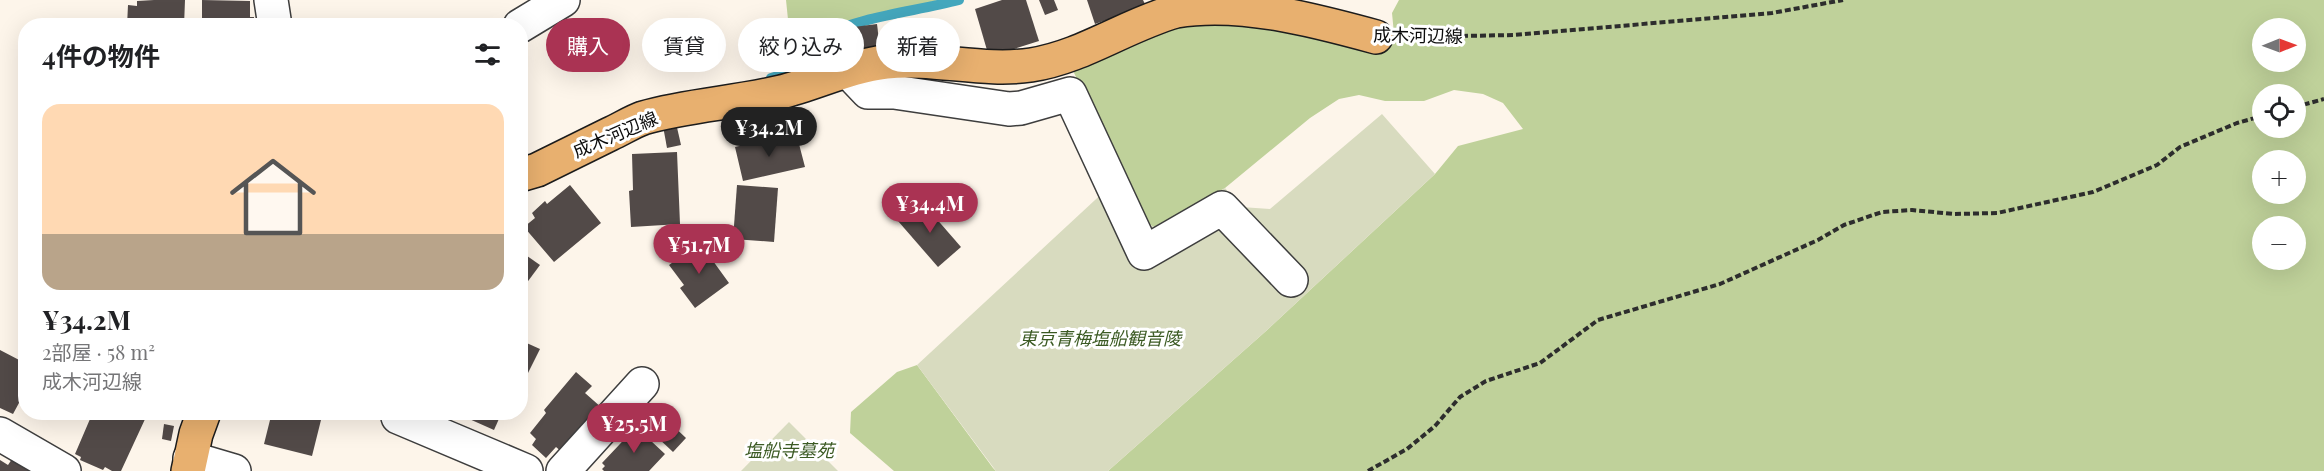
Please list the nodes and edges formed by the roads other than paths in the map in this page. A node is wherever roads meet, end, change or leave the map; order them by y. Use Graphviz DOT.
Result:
graph roads {
  1 [pos="270,0"];
  2 [pos="563,0"];
  3 [pos="273,18"];
  4 [pos="528,21"];
  5 [pos="1376,37"];
  6 [pos="864,67"];
  7 [pos="842,72"];
  8 [pos="850,72"];
  9 [pos="528,173"];
  10 [pos="1291,280"];
  11 [pos="642,384"];
  12 [pos="202,420"];
  13 [pos="405,420"];
  14 [pos="0,434"];
  15 [pos="189,465"];
  16 [pos="64,471"];
  17 [pos="234,471"];
  18 [pos="526,471"];
  19 [pos="563,471"];
  1 -- 3 [label="street"];
  2 -- 4 [label="street"];
  5 -- 6 [label="main road, 成木河辺線"];
  7 -- 9 [label="main road, 成木河辺線"];
  8 -- 10 [label="street"];
  11 -- 19 [label="street"];
  12 -- 15 [label="main road"];
  13 -- 18 [label="street"];
  14 -- 16 [label="street"];
  15 -- 17 [label="street"];
}
